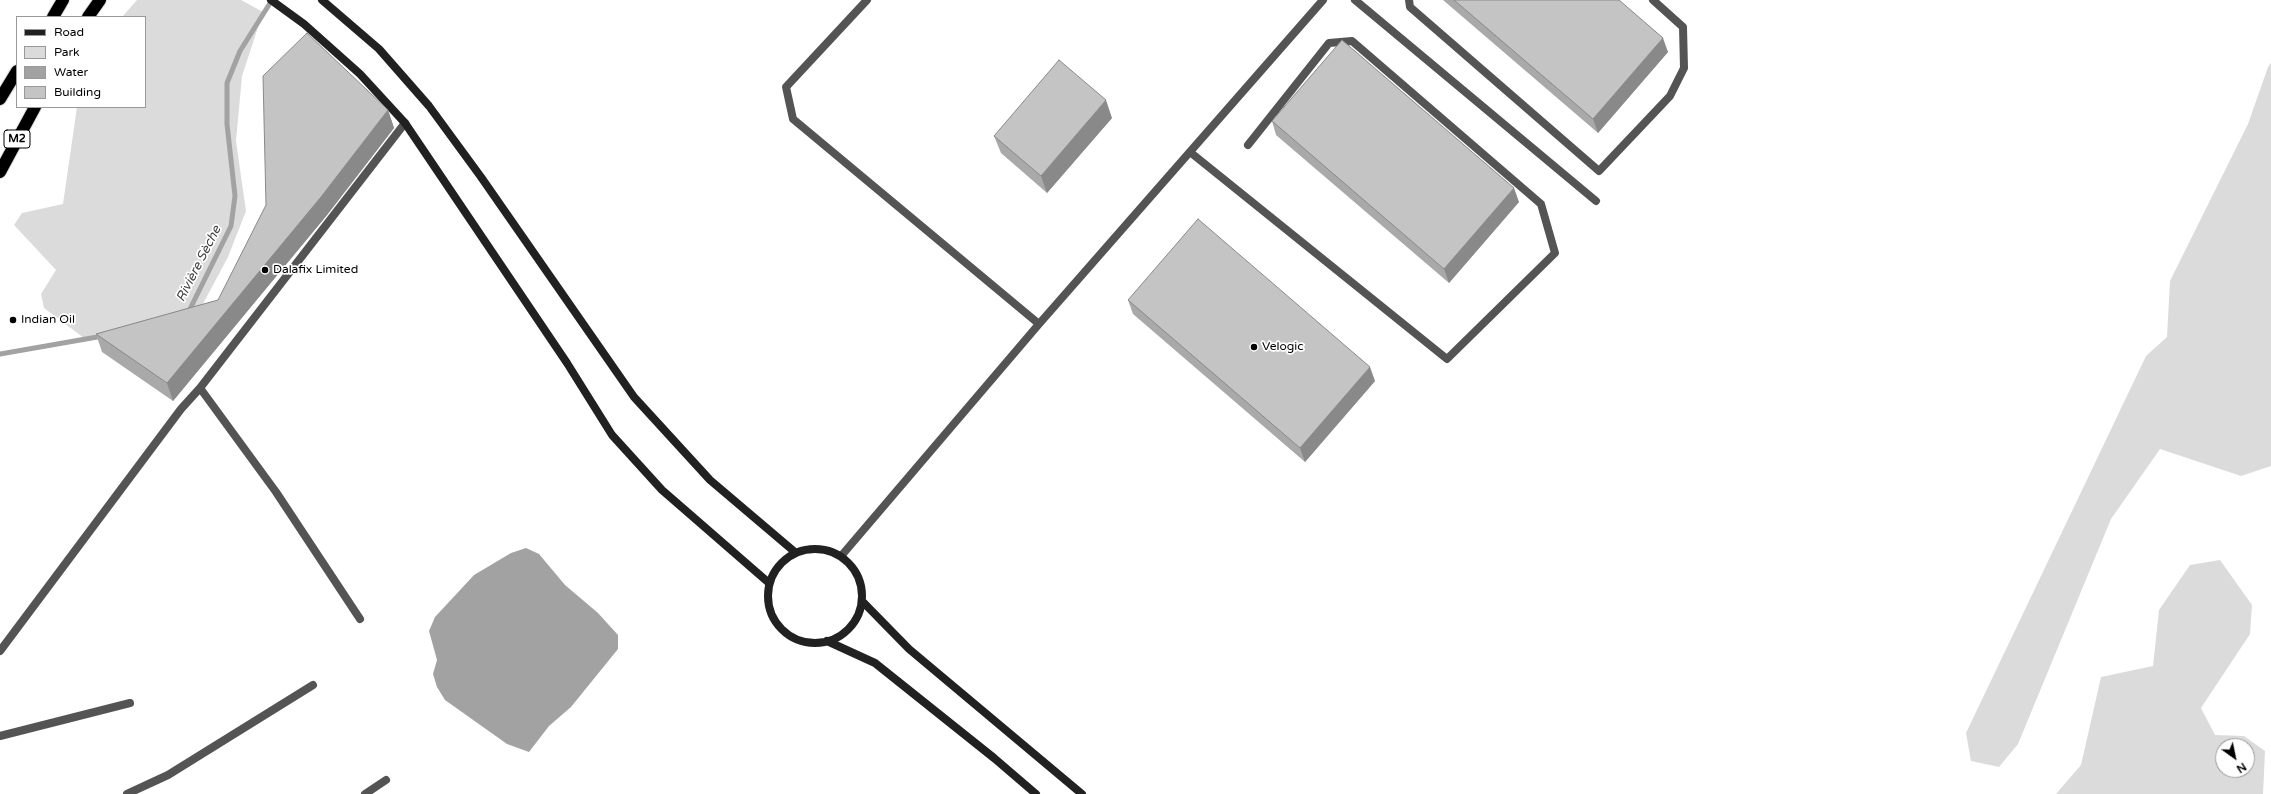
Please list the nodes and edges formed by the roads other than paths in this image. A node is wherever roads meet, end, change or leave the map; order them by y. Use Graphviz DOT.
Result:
graph roads {
  1 [pos="63,0"];
  2 [pos="100,0"];
  3 [pos="271,0"];
  4 [pos="322,0"];
  5 [pos="867,0"];
  6 [pos="1323,0"];
  7 [pos="1355,0"];
  8 [pos="1409,0"];
  9 [pos="1653,0"];
  10 [pos="54,16"];
  11 [pos="89,16"];
  12 [pos="16,73"];
  13 [pos="0,99"];
  14 [pos="34,108"];
  15 [pos="405,123"];
  16 [pos="1248,145"];
  17 [pos="1190,152"];
  18 [pos="0,172"];
  19 [pos="1596,201"];
  20 [pos="1039,324"];
  21 [pos="200,388"];
  22 [pos="796,553"];
  23 [pos="842,555"];
  24 [pos="769,583"];
  25 [pos="862,601"];
  26 [pos="360,619"];
  27 [pos="827,641"];
  28 [pos="0,651"];
  29 [pos="313,685"];
  30 [pos="130,703"];
  31 [pos="0,736"];
  32 [pos="386,780"];
  33 [pos="128,794"];
  34 [pos="365,794"];
  35 [pos="1036,794"];
  36 [pos="1082,794"];
  1 -- 10 [label="highway"];
  2 -- 11 [label="highway"];
  3 -- 15 [label="street"];
  4 -- 22 [label="street"];
  5 -- 20 [label="street"];
  6 -- 17 [label="street"];
  7 -- 19 [label="street"];
  8 -- 9 [label="street"];
  12 -- 13 [label="highway"];
  14 -- 18 [label="highway, M2"];
  15 -- 21 [label="street"];
  15 -- 24 [label="street"];
  16 -- 17 [label="street"];
  17 -- 20 [label="street"];
  20 -- 23 [label="street"];
  21 -- 26 [label="street"];
  21 -- 28 [label="street"];
  22 -- 23 [label="street"];
  22 -- 24 [label="street"];
  23 -- 25 [label="street"];
  24 -- 27 [label="street"];
  25 -- 27 [label="street"];
  25 -- 36 [label="street"];
  27 -- 35 [label="street"];
  29 -- 33 [label="street"];
  30 -- 31 [label="street"];
  32 -- 34 [label="street"];
}
